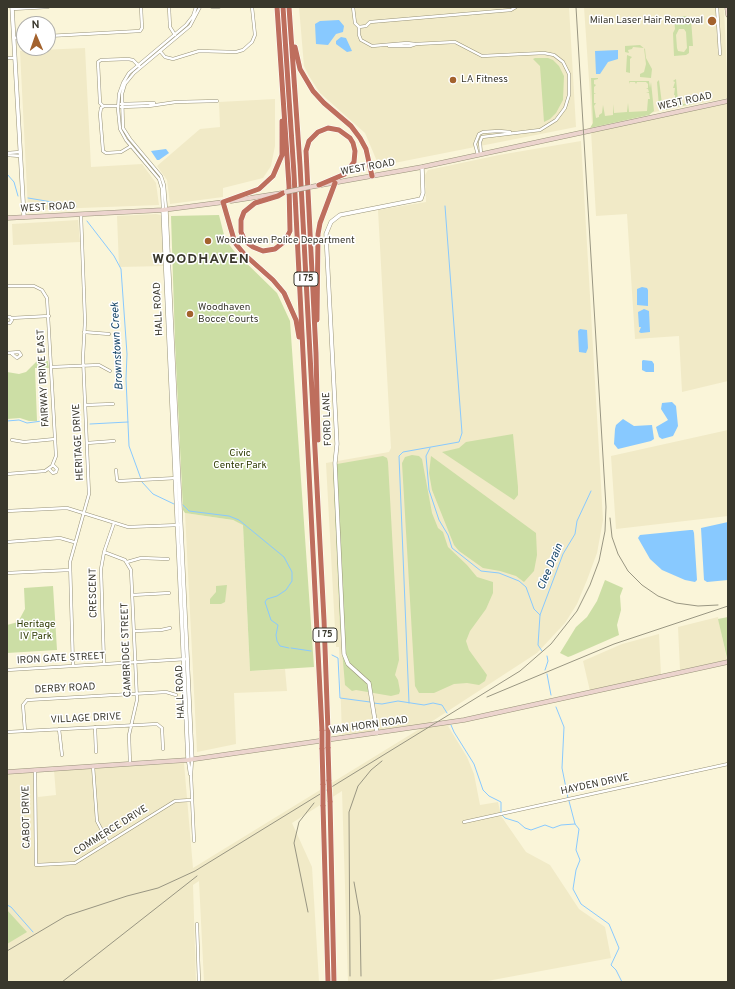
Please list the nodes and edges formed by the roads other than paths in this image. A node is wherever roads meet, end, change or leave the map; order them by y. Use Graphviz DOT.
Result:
graph roads {
  1 [pos="48,7"];
  2 [pos="141,7"];
  3 [pos="169,7"];
  4 [pos="196,7"];
  5 [pos="200,7"];
  6 [pos="212,7"];
  7 [pos="219,7"];
  8 [pos="252,7"];
  9 [pos="277,7"];
  10 [pos="283,7"];
  11 [pos="290,7"];
  12 [pos="353,7"];
  13 [pos="516,7"];
  14 [pos="717,7"];
  15 [pos="728,7"];
  16 [pos="12,8"];
  17 [pos="728,15"];
  18 [pos="359,27"];
  19 [pos="56,35"];
  20 [pos="176,36"];
  21 [pos="14,38"];
  22 [pos="159,50"];
  23 [pos="720,54"];
  24 [pos="7,58"];
  25 [pos="15,58"];
  26 [pos="139,66"];
  27 [pos="282,86"];
  28 [pos="217,101"];
  29 [pos="728,101"];
  30 [pos="104,106"];
  31 [pos="120,106"];
  32 [pos="513,132"];
  33 [pos="132,145"];
  34 [pos="7,154"];
  35 [pos="20,154"];
  36 [pos="479,155"];
  37 [pos="422,167"];
  38 [pos="372,176"];
  39 [pos="335,182"];
  40 [pos="319,186"];
  41 [pos="284,192"];
  42 [pos="223,202"];
  43 [pos="164,210"];
  44 [pos="81,214"];
  45 [pos="24,217"];
  46 [pos="7,218"];
  47 [pos="7,286"];
  48 [pos="49,316"];
  49 [pos="7,317"];
  50 [pos="11,318"];
  51 [pos="7,323"];
  52 [pos="84,332"];
  53 [pos="109,334"];
  54 [pos="7,353"];
  55 [pos="316,353"];
  56 [pos="12,354"];
  57 [pos="83,365"];
  58 [pos="51,367"];
  59 [pos="110,371"];
  60 [pos="304,371"];
  61 [pos="113,404"];
  62 [pos="85,405"];
  63 [pos="55,439"];
  64 [pos="12,440"];
  65 [pos="114,441"];
  66 [pos="87,443"];
  67 [pos="116,470"];
  68 [pos="316,470"];
  69 [pos="7,474"];
  70 [pos="177,478"];
  71 [pos="7,511"];
  72 [pos="85,512"];
  73 [pos="114,523"];
  74 [pos="180,525"];
  75 [pos="7,542"];
  76 [pos="74,542"];
  77 [pos="104,552"];
  78 [pos="168,559"];
  79 [pos="127,562"];
  80 [pos="69,570"];
  81 [pos="7,573"];
  82 [pos="169,593"];
  83 [pos="132,595"];
  84 [pos="170,628"];
  85 [pos="134,631"];
  86 [pos="186,660"];
  87 [pos="135,662"];
  88 [pos="728,662"];
  89 [pos="104,664"];
  90 [pos="73,666"];
  91 [pos="7,670"];
  92 [pos="137,693"];
  93 [pos="176,695"];
  94 [pos="131,725"];
  95 [pos="95,727"];
  96 [pos="60,729"];
  97 [pos="25,731"];
  98 [pos="7,732"];
  99 [pos="377,733"];
  100 [pos="163,748"];
  101 [pos="96,752"];
  102 [pos="62,755"];
  103 [pos="190,759"];
  104 [pos="130,764"];
  105 [pos="728,764"];
  106 [pos="93,766"];
  107 [pos="34,770"];
  108 [pos="7,772"];
  109 [pos="192,800"];
  110 [pos="464,822"];
  111 [pos="194,841"];
  112 [pos="108,842"];
  113 [pos="36,865"];
  114 [pos="197,924"];
  115 [pos="199,982"];
  116 [pos="328,982"];
  117 [pos="334,982"];
  1 -- 16 [label="street"];
  2 -- 19 [label="street"];
  3 -- 20 [label="street"];
  4 -- 20 [label="street, HALL ROAD"];
  5 -- 20 [label="street, HALL ROAD"];
  6 -- 7 [label="street"];
  8 -- 22 [label="street"];
  9 -- 27 [label="highway"];
  10 -- 60 [label="highway, I 75"];
  11 -- 38 [label="highway"];
  11 -- 68 [label="highway, I 75"];
  12 -- 18 [label="street"];
  13 -- 18 [label="street"];
  14 -- 23 [label="street"];
  15 -- 17 [label="main road"];
  16 -- 21 [label="street"];
  18 -- 32 [label="street"];
  20 -- 22 [label="street, HALL ROAD"];
  21 -- 25 [label="street"];
  22 -- 26 [label="street, HALL ROAD"];
  24 -- 25 [label="street"];
  25 -- 35 [label="street"];
  26 -- 30 [label="street"];
  26 -- 31 [label="street, HALL ROAD"];
  27 -- 41 [label="highway"];
  27 -- 42 [label="highway"];
  28 -- 31 [label="street"];
  29 -- 36 [label="main road, WEST ROAD"];
  30 -- 31 [label="street"];
  30 -- 33 [label="street"];
  31 -- 33 [label="street, HALL ROAD"];
  32 -- 36 [label="street"];
  32 -- 36 [label="street"];
  33 -- 43 [label="street, HALL ROAD"];
  34 -- 35 [label="street"];
  35 -- 45 [label="street"];
  36 -- 37 [label="main road, WEST ROAD"];
  37 -- 38 [label="main road, WEST ROAD"];
  37 -- 99 [label="street, FORD LANE"];
  38 -- 39 [label="main road, WEST ROAD"];
  39 -- 40 [label="main road, WEST ROAD"];
  39 -- 55 [label="highway"];
  40 -- 41 [label="main road, WEST ROAD, bridge"];
  40 -- 55 [label="highway"];
  41 -- 42 [label="main road, WEST ROAD"];
  42 -- 43 [label="main road, WEST ROAD"];
  42 -- 60 [label="highway"];
  43 -- 44 [label="main road, WEST ROAD"];
  43 -- 70 [label="street, HALL ROAD"];
  44 -- 45 [label="main road, WEST ROAD"];
  44 -- 52 [label="street, HERITAGE DRIVE"];
  45 -- 46 [label="main road, WEST ROAD"];
  47 -- 48 [label="street, FAIRWAY DRIVE EAST"];
  48 -- 50 [label="street"];
  48 -- 58 [label="street, FAIRWAY DRIVE EAST"];
  49 -- 50 [label="street"];
  50 -- 51 [label="street"];
  52 -- 53 [label="street"];
  52 -- 57 [label="street, HERITAGE DRIVE"];
  54 -- 56 [label="street"];
  55 -- 68 [label="highway"];
  57 -- 58 [label="street"];
  57 -- 59 [label="street"];
  57 -- 62 [label="street, HERITAGE DRIVE"];
  58 -- 63 [label="street, FAIRWAY DRIVE EAST"];
  60 -- 116 [label="highway, I 75, bridge"];
  61 -- 62 [label="street"];
  62 -- 66 [label="street, HERITAGE DRIVE"];
  63 -- 64 [label="street"];
  63 -- 69 [label="street, FAIRWAY DRIVE EAST"];
  65 -- 66 [label="street"];
  66 -- 72 [label="street, HERITAGE DRIVE"];
  67 -- 70 [label="street"];
  68 -- 117 [label="highway, I 75, bridge"];
  70 -- 74 [label="street, HALL ROAD"];
  71 -- 72 [label="street"];
  72 -- 73 [label="street"];
  72 -- 76 [label="street, HERITAGE DRIVE"];
  73 -- 74 [label="street"];
  73 -- 77 [label="street, CRESCENT"];
  74 -- 86 [label="street, HALL ROAD"];
  75 -- 76 [label="street"];
  76 -- 80 [label="street, HERITAGE DRIVE"];
  77 -- 79 [label="street"];
  77 -- 89 [label="street, CRESCENT"];
  78 -- 79 [label="street"];
  79 -- 83 [label="street, CAMBRIDGE STREET"];
  80 -- 81 [label="street"];
  80 -- 90 [label="street, HERITAGE DRIVE"];
  82 -- 83 [label="street"];
  83 -- 85 [label="street, CAMBRIDGE STREET"];
  84 -- 85 [label="street"];
  85 -- 87 [label="street, CAMBRIDGE STREET"];
  86 -- 87 [label="street, IRON GATE STREET"];
  86 -- 103 [label="street, HALL ROAD"];
  87 -- 89 [label="street, IRON GATE STREET"];
  87 -- 92 [label="street, CAMBRIDGE STREET"];
  88 -- 99 [label="main road, VAN HORN ROAD"];
  89 -- 90 [label="street, IRON GATE STREET"];
  90 -- 91 [label="street, IRON GATE STREET"];
  92 -- 93 [label="street, DERBY ROAD"];
  92 -- 94 [label="street, CAMBRIDGE STREET"];
  92 -- 97 [label="street, DERBY ROAD"];
  94 -- 95 [label="street, VILLAGE DRIVE"];
  94 -- 100 [label="street, VILLAGE DRIVE"];
  94 -- 104 [label="street, CAMBRIDGE STREET"];
  95 -- 96 [label="street, VILLAGE DRIVE"];
  95 -- 101 [label="street"];
  96 -- 97 [label="street, VILLAGE DRIVE"];
  96 -- 102 [label="street"];
  97 -- 98 [label="street, VILLAGE DRIVE"];
  99 -- 103 [label="main road, VAN HORN ROAD"];
  103 -- 104 [label="main road, VAN HORN ROAD"];
  103 -- 109 [label="street, HALL ROAD"];
  104 -- 106 [label="main road, VAN HORN ROAD"];
  105 -- 110 [label="street, HAYDEN DRIVE"];
  106 -- 107 [label="main road, VAN HORN ROAD"];
  106 -- 112 [label="street"];
  107 -- 108 [label="main road, VAN HORN ROAD"];
  107 -- 113 [label="street, CABOT DRIVE"];
  109 -- 111 [label="street, HALL ROAD"];
  109 -- 112 [label="street, COMMERCE DRIVE"];
  112 -- 113 [label="street, COMMERCE DRIVE"];
  114 -- 115 [label="street"];
}
